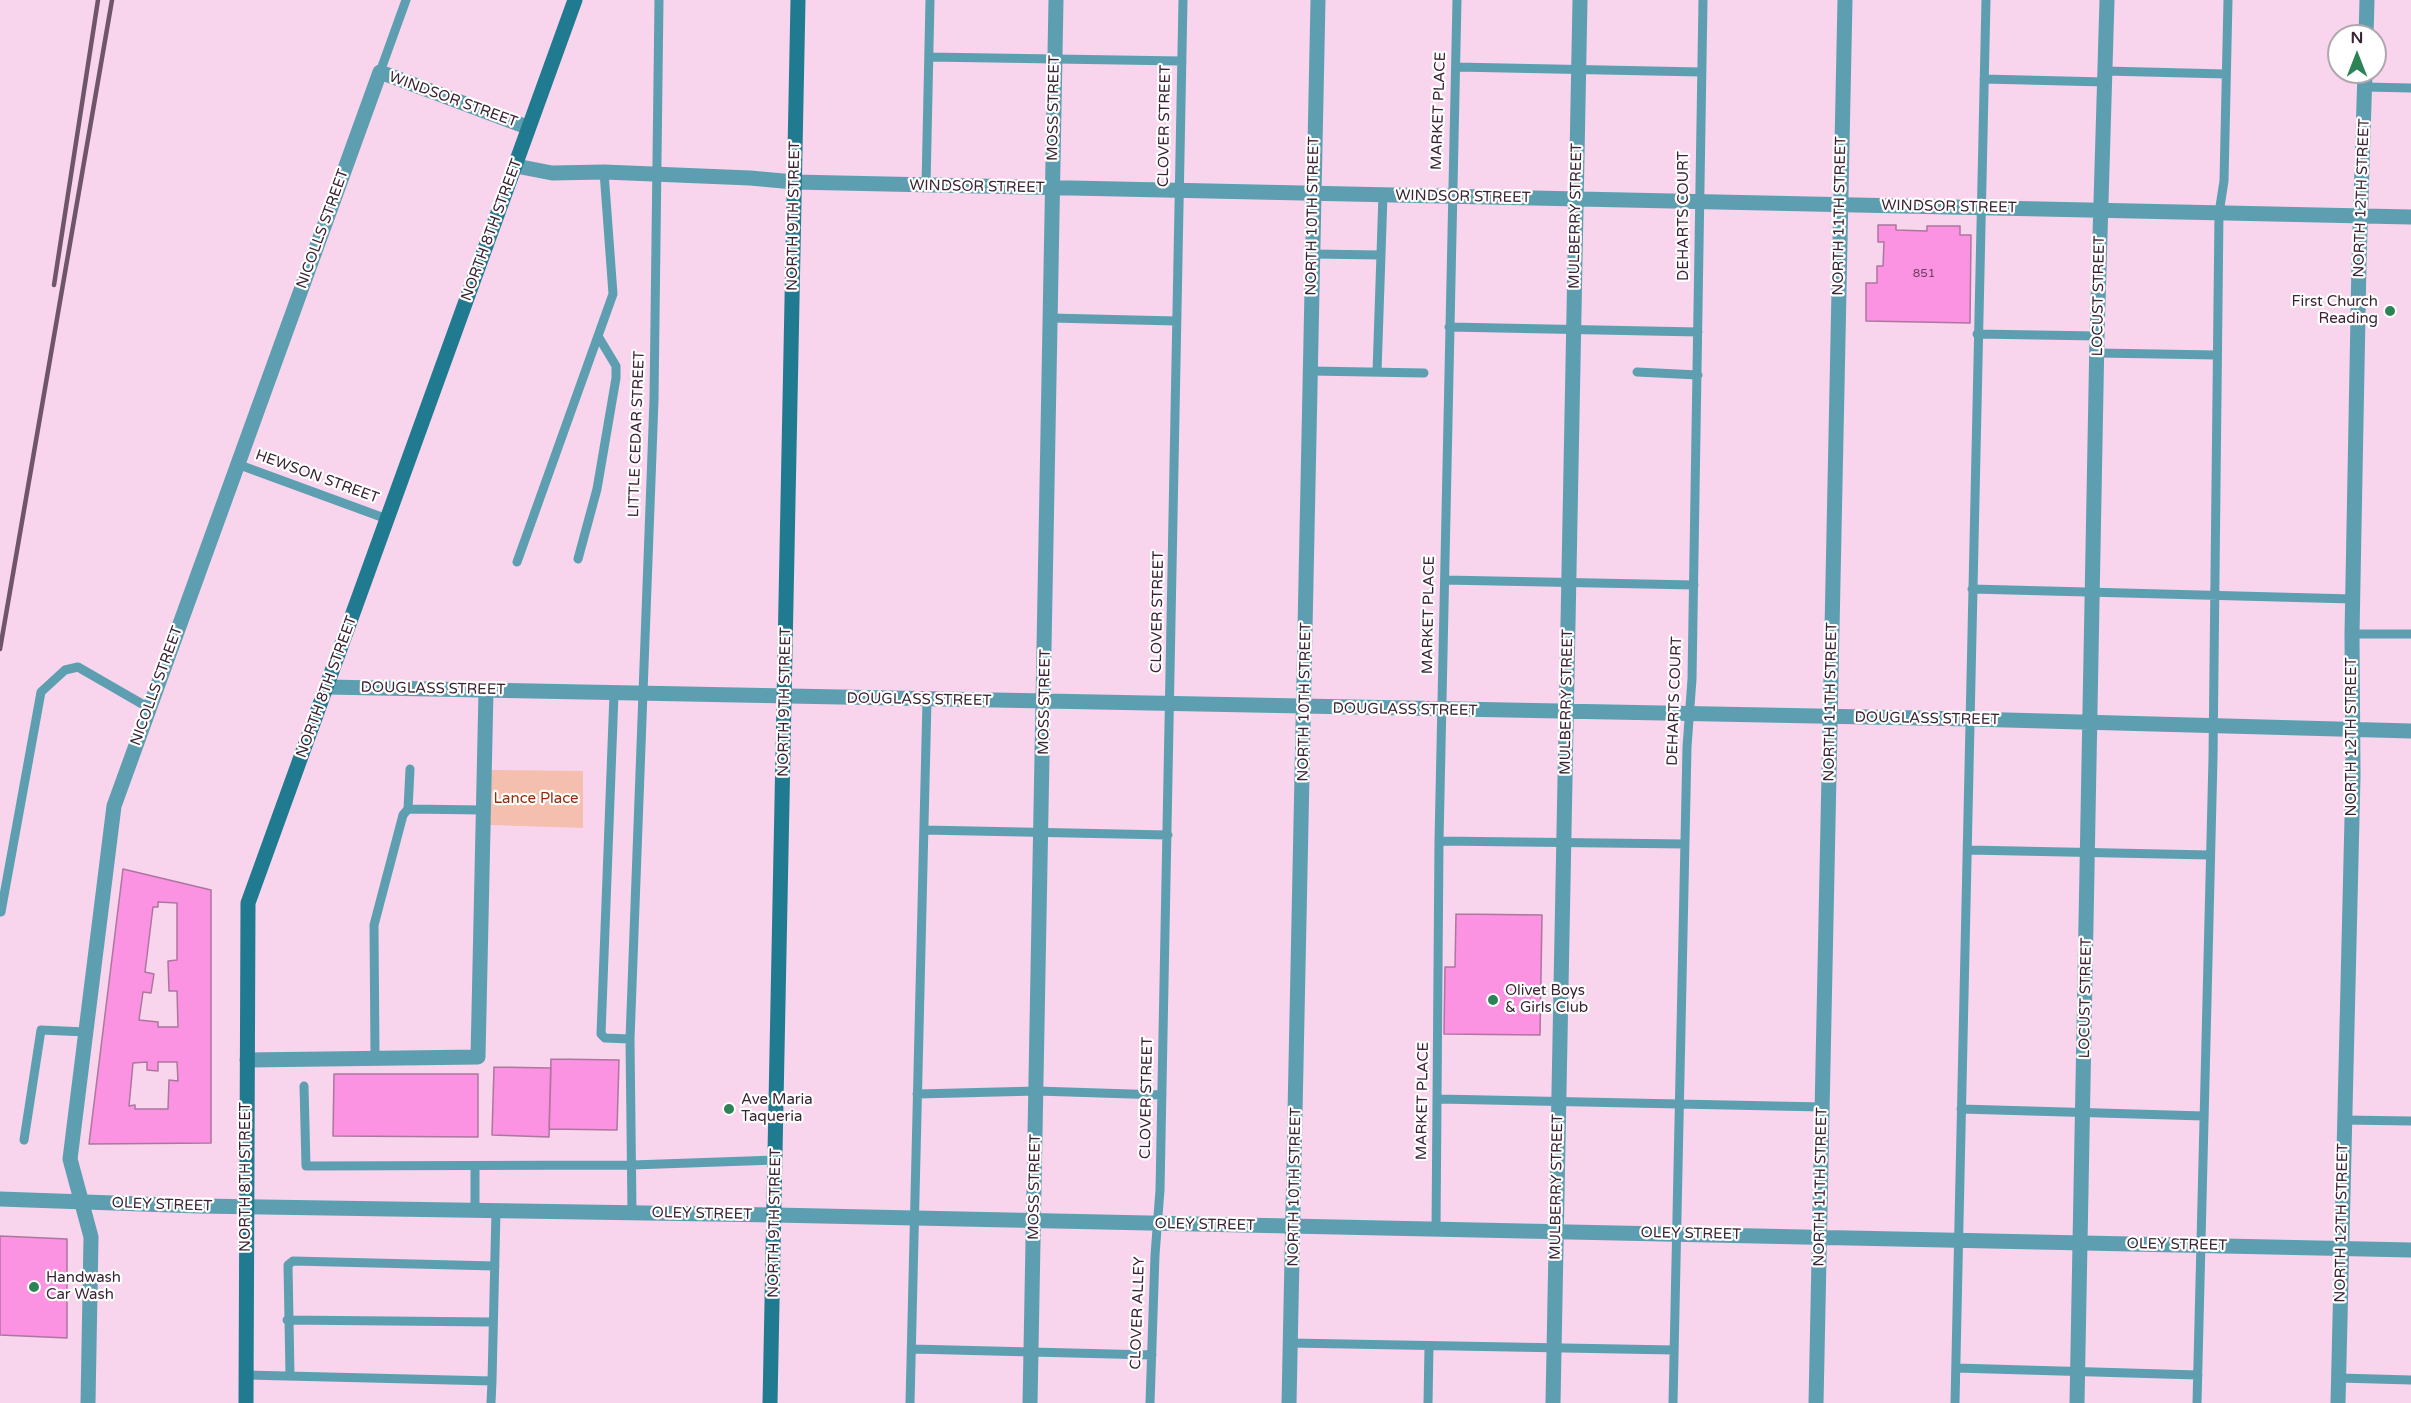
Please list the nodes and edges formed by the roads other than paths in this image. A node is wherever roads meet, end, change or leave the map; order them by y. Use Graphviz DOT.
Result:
graph roads {
  1 [pos="406,0"];
  2 [pos="575,0"];
  3 [pos="659,0"];
  4 [pos="798,0"];
  5 [pos="930,0"];
  6 [pos="1056,0"];
  7 [pos="1183,0"];
  8 [pos="1318,0"];
  9 [pos="1457,0"];
  10 [pos="1580,0"];
  11 [pos="1703,0"];
  12 [pos="1845,0"];
  13 [pos="1986,0"];
  14 [pos="2107,0"];
  15 [pos="2228,0"];
  16 [pos="2367,0"];
  17 [pos="2366,24"];
  18 [pos="929,57"];
  19 [pos="1055,59"];
  20 [pos="1182,61"];
  21 [pos="1456,67"];
  22 [pos="1578,70"];
  23 [pos="380,72"];
  24 [pos="1701,72"];
  25 [pos="2226,74"];
  26 [pos="2105,76"];
  27 [pos="1984,79"];
  28 [pos="2387,83"];
  29 [pos="2365,84"];
  30 [pos="2411,88"];
  31 [pos="527,128"];
  32 [pos="516,166"];
  33 [pos="604,172"];
  34 [pos="658,175"];
  35 [pos="794,182"];
  36 [pos="926,186"];
  37 [pos="1052,189"];
  38 [pos="1179,191"];
  39 [pos="1313,194"];
  40 [pos="1383,195"];
  41 [pos="1452,197"];
  42 [pos="1575,199"];
  43 [pos="1700,202"];
  44 [pos="1840,204"];
  45 [pos="1980,207"];
  46 [pos="2101,210"];
  47 [pos="2219,213"];
  48 [pos="2361,216"];
  49 [pos="2411,217"];
  50 [pos="1312,254"];
  51 [pos="1381,255"];
  52 [pos="1051,318"];
  53 [pos="1176,321"];
  54 [pos="1449,327"];
  55 [pos="1574,330"];
  56 [pos="1698,332"];
  57 [pos="1977,334"];
  58 [pos="598,336"];
  59 [pos="2097,336"];
  60 [pos="2098,353"];
  61 [pos="2217,355"];
  62 [pos="1311,371"];
  63 [pos="1377,372"];
  64 [pos="1637,372"];
  65 [pos="1425,373"];
  66 [pos="1698,375"];
  67 [pos="237,464"];
  68 [pos="387,519"];
  69 [pos="578,559"];
  70 [pos="517,562"];
  71 [pos="1445,580"];
  72 [pos="1570,582"];
  73 [pos="1694,585"];
  74 [pos="1972,589"];
  75 [pos="2093,592"];
  76 [pos="2213,596"];
  77 [pos="2353,599"];
  78 [pos="2352,634"];
  79 [pos="2411,634"];
  80 [pos="327,687"];
  81 [pos="486,691"];
  82 [pos="614,694"];
  83 [pos="644,694"];
  84 [pos="785,698"];
  85 [pos="927,700"];
  86 [pos="1045,703"];
  87 [pos="1171,705"];
  88 [pos="149,708"];
  89 [pos="1305,708"];
  90 [pos="1442,710"];
  91 [pos="1567,712"];
  92 [pos="1690,714"];
  93 [pos="1831,717"];
  94 [pos="1970,719"];
  95 [pos="2091,722"];
  96 [pos="2212,725"];
  97 [pos="2352,730"];
  98 [pos="2411,731"];
  99 [pos="410,770"];
  100 [pos="408,809"];
  101 [pos="483,810"];
  102 [pos="924,830"];
  103 [pos="1042,833"];
  104 [pos="1168,835"];
  105 [pos="1439,840"];
  106 [pos="1564,842"];
  107 [pos="1685,844"];
  108 [pos="1968,850"];
  109 [pos="2089,852"];
  110 [pos="2210,855"];
  111 [pos="1,912"];
  112 [pos="86,1032"];
  113 [pos="630,1039"];
  114 [pos="375,1058"];
  115 [pos="247,1060"];
  116 [pos="304,1086"];
  117 [pos="1037,1092"];
  118 [pos="917,1094"];
  119 [pos="1162,1095"];
  120 [pos="1439,1099"];
  121 [pos="1559,1101"];
  122 [pos="1679,1104"];
  123 [pos="1823,1107"];
  124 [pos="1962,1109"];
  125 [pos="2083,1112"];
  126 [pos="2204,1116"];
  127 [pos="2344,1119"];
  128 [pos="2411,1121"];
  129 [pos="24,1140"];
  130 [pos="776,1160"];
  131 [pos="632,1165"];
  132 [pos="475,1167"];
  133 [pos="0,1199"];
  134 [pos="82,1202"];
  135 [pos="246,1207"];
  136 [pos="475,1210"];
  137 [pos="496,1211"];
  138 [pos="632,1213"];
  139 [pos="775,1215"];
  140 [pos="915,1219"];
  141 [pos="1035,1222"];
  142 [pos="1157,1224"];
  143 [pos="1294,1227"];
  144 [pos="1436,1230"];
  145 [pos="1557,1232"];
  146 [pos="1676,1234"];
  147 [pos="1820,1236"];
  148 [pos="1959,1240"];
  149 [pos="2080,1242"];
  150 [pos="2201,1245"];
  151 [pos="2342,1249"];
  152 [pos="2411,1250"];
  153 [pos="495,1266"];
  154 [pos="287,1320"];
  155 [pos="492,1322"];
  156 [pos="1291,1343"];
  157 [pos="1429,1346"];
  158 [pos="1554,1348"];
  159 [pos="912,1349"];
  160 [pos="1674,1350"];
  161 [pos="1032,1352"];
  162 [pos="1152,1355"];
  163 [pos="1956,1368"];
  164 [pos="2078,1372"];
  165 [pos="246,1375"];
  166 [pos="290,1375"];
  167 [pos="2198,1375"];
  168 [pos="2339,1378"];
  169 [pos="2411,1380"];
  170 [pos="492,1381"];
  171 [pos="88,1403"];
  172 [pos="246,1403"];
  173 [pos="491,1403"];
  174 [pos="770,1403"];
  175 [pos="910,1403"];
  176 [pos="1030,1403"];
  177 [pos="1150,1403"];
  178 [pos="1289,1403"];
  179 [pos="1428,1403"];
  180 [pos="1552,1403"];
  181 [pos="1673,1403"];
  182 [pos="1816,1403"];
  183 [pos="1955,1403"];
  184 [pos="2077,1403"];
  185 [pos="2197,1403"];
  186 [pos="2338,1403"];
  1 -- 23 [label="lane, NICOLLS STREET"];
  2 -- 31 [label="main road, NORTH 8TH STREET"];
  3 -- 34 [label="lane, LITTLE CEDAR STREET"];
  4 -- 35 [label="main road, NORTH 9TH STREET"];
  5 -- 18 [label="lane"];
  6 -- 19 [label="street, MOSS STREET"];
  7 -- 20 [label="lane, CLOVER STREET"];
  8 -- 39 [label="street, NORTH 10TH STREET"];
  9 -- 21 [label="lane, MARKET PLACE"];
  10 -- 22 [label="street, MULBERRY STREET"];
  11 -- 24 [label="lane, DEHARTS COURT"];
  12 -- 44 [label="street, NORTH 11TH STREET"];
  13 -- 27 [label="lane"];
  14 -- 26 [label="street, LOCUST STREET"];
  15 -- 25 [label="lane"];
  16 -- 17 [label="street"];
  18 -- 19 [label="lane"];
  18 -- 36 [label="lane"];
  19 -- 20 [label="lane"];
  19 -- 37 [label="street, MOSS STREET"];
  20 -- 38 [label="lane, CLOVER STREET"];
  21 -- 22 [label="lane"];
  21 -- 41 [label="lane, MARKET PLACE"];
  22 -- 24 [label="lane"];
  22 -- 42 [label="street, MULBERRY STREET"];
  23 -- 31 [label="street, WINDSOR STREET"];
  23 -- 67 [label="street, NICOLLS STREET"];
  24 -- 43 [label="lane, DEHARTS COURT"];
  25 -- 26 [label="lane"];
  25 -- 47 [label="lane"];
  26 -- 27 [label="lane"];
  26 -- 46 [label="street, LOCUST STREET"];
  27 -- 45 [label="lane"];
  28 -- 30 [label="lane"];
  29 -- 48 [label="street, NORTH 12TH STREET"];
  31 -- 32 [label="main road, NORTH 8TH STREET"];
  32 -- 33 [label="street, WINDSOR STREET"];
  32 -- 68 [label="main road, NORTH 8TH STREET"];
  33 -- 34 [label="street, WINDSOR STREET"];
  33 -- 58 [label="lane"];
  34 -- 35 [label="street, WINDSOR STREET"];
  34 -- 83 [label="lane, LITTLE CEDAR STREET"];
  35 -- 36 [label="street, WINDSOR STREET"];
  35 -- 84 [label="main road, NORTH 9TH STREET"];
  36 -- 37 [label="street, WINDSOR STREET"];
  37 -- 38 [label="street, WINDSOR STREET"];
  37 -- 52 [label="street, MOSS STREET"];
  38 -- 39 [label="street, WINDSOR STREET"];
  38 -- 53 [label="lane, CLOVER STREET"];
  39 -- 40 [label="street, WINDSOR STREET"];
  39 -- 50 [label="street, NORTH 10TH STREET"];
  40 -- 41 [label="street, WINDSOR STREET"];
  40 -- 51 [label="lane"];
  41 -- 42 [label="street, WINDSOR STREET"];
  41 -- 54 [label="lane, MARKET PLACE"];
  42 -- 43 [label="street, WINDSOR STREET"];
  42 -- 55 [label="street, MULBERRY STREET"];
  43 -- 44 [label="street, WINDSOR STREET"];
  43 -- 56 [label="lane, DEHARTS COURT"];
  44 -- 45 [label="street, WINDSOR STREET"];
  44 -- 93 [label="street, NORTH 11TH STREET"];
  45 -- 46 [label="street, WINDSOR STREET"];
  45 -- 57 [label="lane"];
  46 -- 47 [label="street, WINDSOR STREET"];
  46 -- 59 [label="street, LOCUST STREET"];
  47 -- 48 [label="street, WINDSOR STREET"];
  47 -- 61 [label="lane"];
  48 -- 49 [label="street, WINDSOR STREET"];
  48 -- 77 [label="street, NORTH 12TH STREET"];
  50 -- 51 [label="lane"];
  50 -- 62 [label="street, NORTH 10TH STREET"];
  51 -- 63 [label="lane"];
  52 -- 53 [label="lane"];
  52 -- 86 [label="street, MOSS STREET"];
  53 -- 87 [label="lane, CLOVER STREET"];
  54 -- 55 [label="lane"];
  54 -- 71 [label="lane, MARKET PLACE"];
  55 -- 56 [label="lane"];
  55 -- 72 [label="street, MULBERRY STREET"];
  56 -- 66 [label="lane, DEHARTS COURT"];
  57 -- 59 [label="lane"];
  57 -- 74 [label="lane"];
  58 -- 69 [label="lane"];
  58 -- 70 [label="lane"];
  59 -- 60 [label="street, LOCUST STREET"];
  60 -- 61 [label="lane"];
  60 -- 75 [label="street, LOCUST STREET"];
  61 -- 76 [label="lane"];
  62 -- 63 [label="lane"];
  62 -- 89 [label="street, NORTH 10TH STREET"];
  63 -- 65 [label="lane"];
  64 -- 66 [label="lane"];
  66 -- 73 [label="lane, DEHARTS COURT"];
  67 -- 68 [label="lane, HEWSON STREET"];
  67 -- 88 [label="street, NICOLLS STREET"];
  68 -- 80 [label="main road, NORTH 8TH STREET"];
  71 -- 72 [label="lane"];
  71 -- 90 [label="lane, MARKET PLACE"];
  72 -- 73 [label="lane"];
  72 -- 91 [label="street, MULBERRY STREET"];
  73 -- 92 [label="lane, DEHARTS COURT"];
  74 -- 75 [label="lane"];
  74 -- 94 [label="lane"];
  75 -- 76 [label="lane"];
  75 -- 95 [label="street, LOCUST STREET"];
  76 -- 77 [label="lane"];
  76 -- 96 [label="lane"];
  77 -- 78 [label="street, NORTH 12TH STREET"];
  78 -- 79 [label="lane"];
  78 -- 97 [label="street, NORTH 12TH STREET"];
  80 -- 81 [label="street, DOUGLASS STREET"];
  80 -- 115 [label="main road, NORTH 8TH STREET"];
  81 -- 82 [label="street, DOUGLASS STREET"];
  81 -- 101 [label="street"];
  82 -- 83 [label="street, DOUGLASS STREET"];
  82 -- 113 [label="lane"];
  83 -- 84 [label="street, DOUGLASS STREET"];
  83 -- 113 [label="lane, LITTLE CEDAR STREET"];
  84 -- 85 [label="street, DOUGLASS STREET"];
  84 -- 130 [label="main road, NORTH 9TH STREET"];
  85 -- 86 [label="street, DOUGLASS STREET"];
  85 -- 102 [label="lane"];
  86 -- 87 [label="street, DOUGLASS STREET"];
  86 -- 103 [label="street, MOSS STREET"];
  87 -- 89 [label="street, DOUGLASS STREET"];
  87 -- 104 [label="lane, CLOVER STREET"];
  88 -- 111 [label="lane"];
  88 -- 112 [label="street, NICOLLS STREET"];
  89 -- 90 [label="street, DOUGLASS STREET"];
  89 -- 143 [label="street, NORTH 10TH STREET"];
  90 -- 91 [label="street, DOUGLASS STREET"];
  90 -- 105 [label="lane, MARKET PLACE"];
  91 -- 92 [label="street, DOUGLASS STREET"];
  91 -- 106 [label="street, MULBERRY STREET"];
  92 -- 93 [label="street, DOUGLASS STREET"];
  92 -- 107 [label="lane, DEHARTS COURT"];
  93 -- 94 [label="street, DOUGLASS STREET"];
  93 -- 123 [label="street, NORTH 11TH STREET"];
  94 -- 95 [label="street, DOUGLASS STREET"];
  94 -- 108 [label="lane"];
  95 -- 96 [label="street, DOUGLASS STREET"];
  95 -- 109 [label="street, LOCUST STREET"];
  96 -- 97 [label="street, DOUGLASS STREET"];
  96 -- 110 [label="lane"];
  97 -- 98 [label="street, DOUGLASS STREET"];
  97 -- 127 [label="street, NORTH 12TH STREET"];
  99 -- 100 [label="lane"];
  100 -- 101 [label="lane"];
  100 -- 114 [label="lane"];
  101 -- 114 [label="street"];
  102 -- 103 [label="lane"];
  102 -- 118 [label="lane"];
  103 -- 104 [label="lane"];
  103 -- 117 [label="street, MOSS STREET"];
  104 -- 119 [label="lane, CLOVER STREET"];
  105 -- 106 [label="lane"];
  105 -- 120 [label="lane, MARKET PLACE"];
  106 -- 107 [label="lane"];
  106 -- 121 [label="street, MULBERRY STREET"];
  107 -- 122 [label="lane, DEHARTS COURT"];
  108 -- 109 [label="lane"];
  108 -- 124 [label="lane"];
  109 -- 110 [label="lane"];
  109 -- 125 [label="street, LOCUST STREET"];
  110 -- 126 [label="lane"];
  112 -- 129 [label="lane"];
  112 -- 134 [label="street, NICOLLS STREET"];
  113 -- 131 [label="lane, LITTLE CEDAR STREET"];
  114 -- 115 [label="street"];
  115 -- 135 [label="main road, NORTH 8TH STREET"];
  116 -- 132 [label="lane"];
  117 -- 118 [label="lane"];
  117 -- 119 [label="lane"];
  117 -- 141 [label="street, MOSS STREET"];
  118 -- 140 [label="lane"];
  119 -- 142 [label="lane, CLOVER STREET"];
  120 -- 121 [label="lane"];
  120 -- 144 [label="lane, MARKET PLACE"];
  121 -- 122 [label="lane"];
  121 -- 145 [label="street, MULBERRY STREET"];
  122 -- 123 [label="lane"];
  122 -- 146 [label="lane, DEHARTS COURT"];
  123 -- 147 [label="street, NORTH 11TH STREET"];
  124 -- 125 [label="lane"];
  124 -- 148 [label="lane"];
  125 -- 126 [label="lane"];
  125 -- 149 [label="street, LOCUST STREET"];
  126 -- 150 [label="lane"];
  127 -- 128 [label="lane"];
  127 -- 151 [label="street, NORTH 12TH STREET"];
  130 -- 131 [label="lane"];
  130 -- 139 [label="main road, NORTH 9TH STREET"];
  131 -- 132 [label="lane"];
  131 -- 138 [label="lane, LITTLE CEDAR STREET"];
  132 -- 136 [label="lane"];
  133 -- 134 [label="street, OLEY STREET"];
  134 -- 135 [label="street, OLEY STREET"];
  134 -- 171 [label="street, NICOLLS STREET"];
  135 -- 136 [label="street, OLEY STREET"];
  135 -- 165 [label="main road, NORTH 8TH STREET"];
  136 -- 137 [label="street, OLEY STREET"];
  137 -- 138 [label="street, OLEY STREET"];
  137 -- 153 [label="lane"];
  138 -- 139 [label="street, OLEY STREET"];
  139 -- 140 [label="street, OLEY STREET"];
  139 -- 174 [label="main road, NORTH 9TH STREET"];
  140 -- 141 [label="street, OLEY STREET"];
  140 -- 159 [label="lane"];
  141 -- 142 [label="street, OLEY STREET"];
  141 -- 161 [label="street, MOSS STREET"];
  142 -- 143 [label="street, OLEY STREET"];
  142 -- 162 [label="lane, CLOVER ALLEY"];
  143 -- 144 [label="street, OLEY STREET"];
  143 -- 156 [label="street, NORTH 10TH STREET"];
  144 -- 145 [label="street, OLEY STREET"];
  145 -- 146 [label="street, OLEY STREET"];
  145 -- 158 [label="street, MULBERRY STREET"];
  146 -- 147 [label="street, OLEY STREET"];
  146 -- 160 [label="lane, DEHARTS COURT"];
  147 -- 148 [label="street, OLEY STREET"];
  147 -- 182 [label="street, NORTH 11TH STREET"];
  148 -- 149 [label="street, OLEY STREET"];
  148 -- 163 [label="lane"];
  149 -- 150 [label="street, OLEY STREET"];
  149 -- 164 [label="street, LOCUST STREET"];
  150 -- 151 [label="street, OLEY STREET"];
  150 -- 167 [label="lane"];
  151 -- 152 [label="street, OLEY STREET"];
  151 -- 168 [label="street, NORTH 12TH STREET"];
  153 -- 154 [label="lane"];
  153 -- 155 [label="lane"];
  154 -- 155 [label="lane"];
  154 -- 166 [label="lane"];
  155 -- 170 [label="lane"];
  156 -- 157 [label="lane"];
  156 -- 178 [label="street, NORTH 10TH STREET"];
  157 -- 158 [label="lane"];
  157 -- 179 [label="lane"];
  158 -- 160 [label="lane"];
  158 -- 180 [label="street, MULBERRY STREET"];
  159 -- 161 [label="lane"];
  159 -- 175 [label="lane"];
  160 -- 181 [label="lane, DEHARTS COURT"];
  161 -- 162 [label="lane"];
  161 -- 176 [label="street, MOSS STREET"];
  162 -- 177 [label="lane, CLOVER ALLEY"];
  163 -- 164 [label="lane"];
  163 -- 183 [label="lane"];
  164 -- 167 [label="lane"];
  164 -- 184 [label="street, LOCUST STREET"];
  165 -- 166 [label="lane"];
  165 -- 172 [label="main road, NORTH 8TH STREET"];
  166 -- 170 [label="lane"];
  167 -- 185 [label="lane"];
  168 -- 169 [label="lane"];
  168 -- 186 [label="street, NORTH 12TH STREET"];
  170 -- 173 [label="lane"];
}
